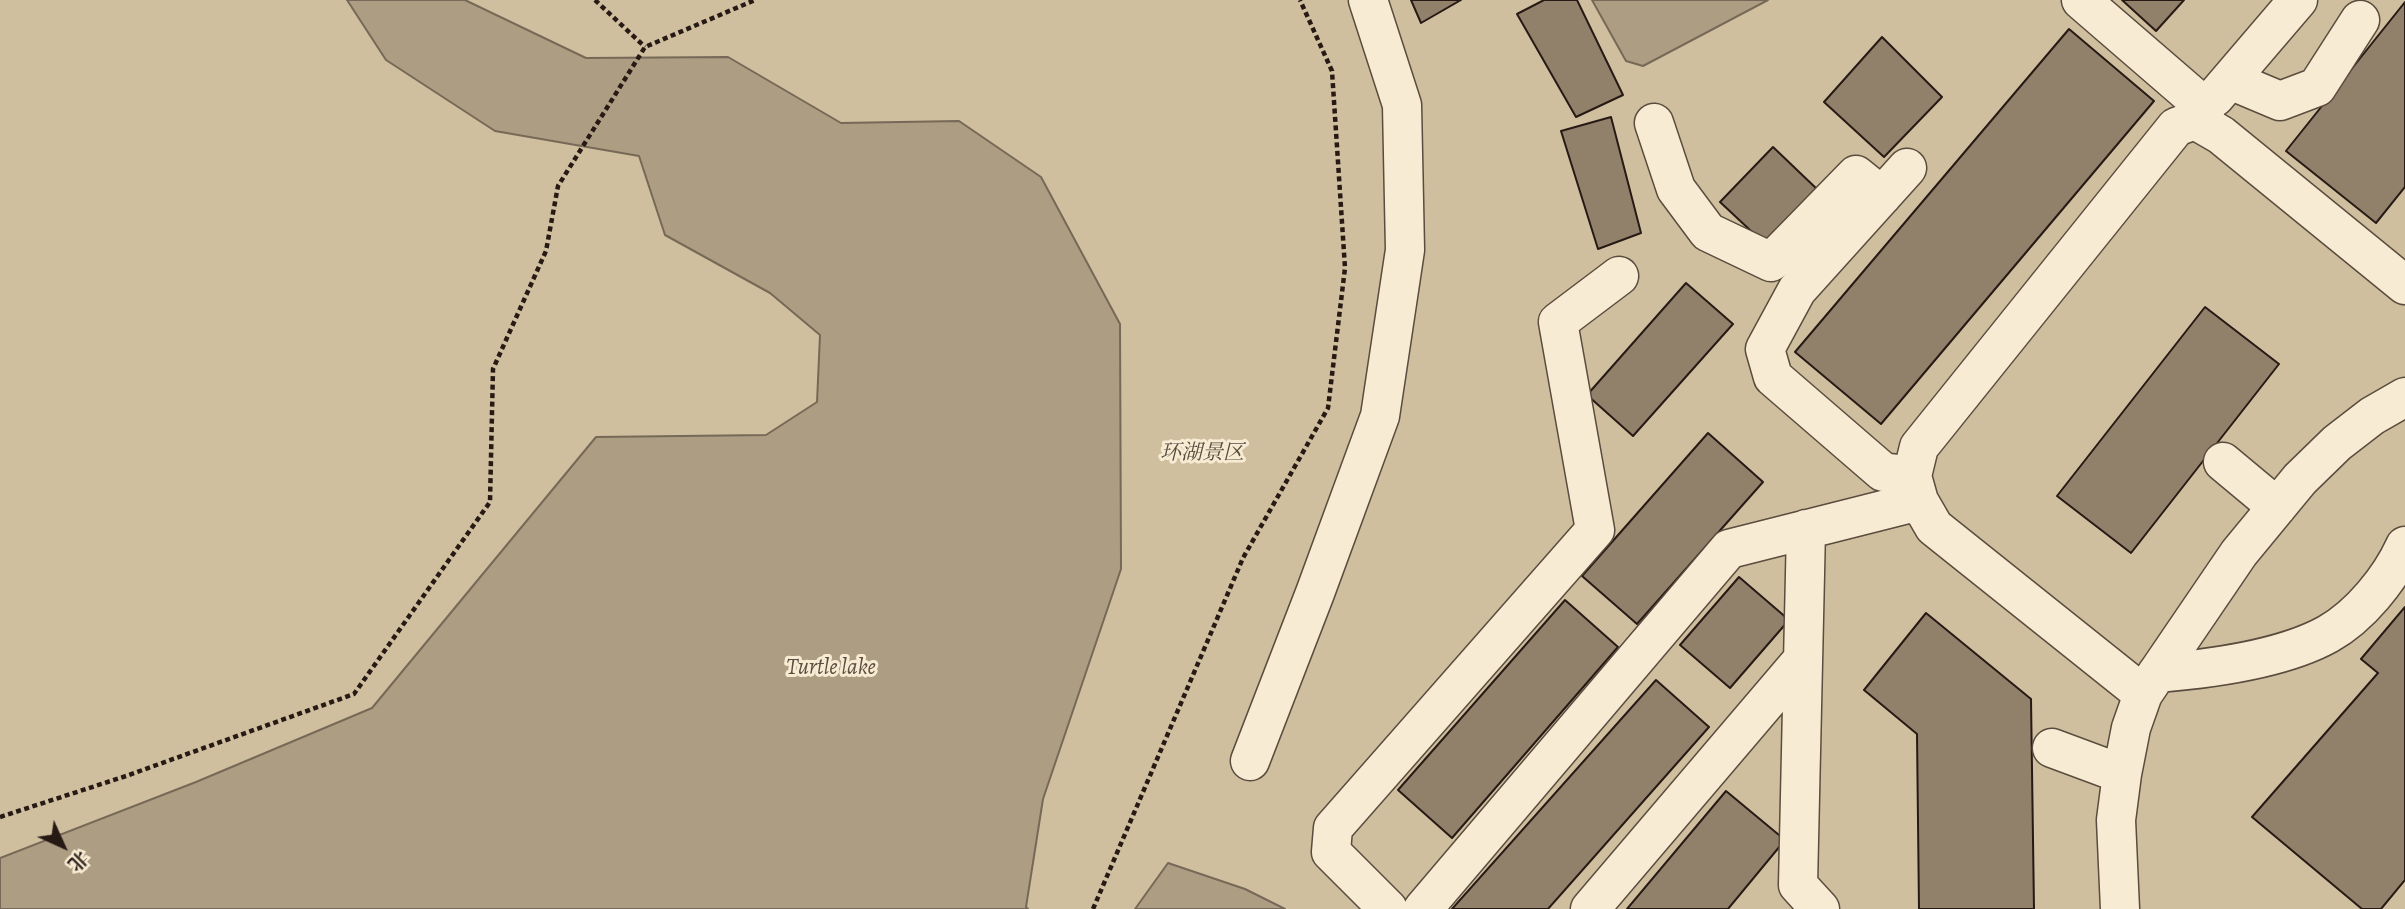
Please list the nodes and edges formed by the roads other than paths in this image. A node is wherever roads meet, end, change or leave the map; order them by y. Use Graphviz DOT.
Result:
graph roads {
  1 [pos="1368,0"];
  2 [pos="2081,0"];
  3 [pos="2298,0"];
  4 [pos="2360,20"];
  5 [pos="2230,79"];
  6 [pos="2200,114"];
  7 [pos="1654,123"];
  8 [pos="1908,167"];
  9 [pos="1882,196"];
  10 [pos="1619,276"];
  11 [pos="2405,285"];
  12 [pos="2405,397"];
  13 [pos="2223,462"];
  14 [pos="1915,489"];
  15 [pos="2277,507"];
  16 [pos="1806,529"];
  17 [pos="2405,546"];
  18 [pos="1803,659"];
  19 [pos="2150,684"];
  20 [pos="2052,748"];
  21 [pos="1250,761"];
  22 [pos="2122,774"];
  23 [pos="1799,901"];
  24 [pos="1388,909"];
  25 [pos="1423,909"];
  26 [pos="1590,909"];
  27 [pos="2120,909"];
  1 -- 21 [label="street"];
  2 -- 6 [label="street"];
  3 -- 5 [label="street"];
  4 -- 5 [label="street"];
  5 -- 6 [label="street"];
  6 -- 11 [label="street"];
  6 -- 14 [label="street"];
  7 -- 9 [label="street"];
  8 -- 9 [label="street"];
  9 -- 14 [label="street"];
  10 -- 24 [label="street"];
  12 -- 15 [label="street"];
  13 -- 15 [label="street"];
  14 -- 16 [label="street"];
  14 -- 19 [label="street"];
  15 -- 19 [label="street"];
  16 -- 18 [label="street"];
  16 -- 25 [label="street"];
  17 -- 19 [label="street"];
  18 -- 23 [label="street"];
  18 -- 26 [label="street"];
  19 -- 22 [label="street"];
  20 -- 22 [label="street"];
  22 -- 27 [label="street"];
}
